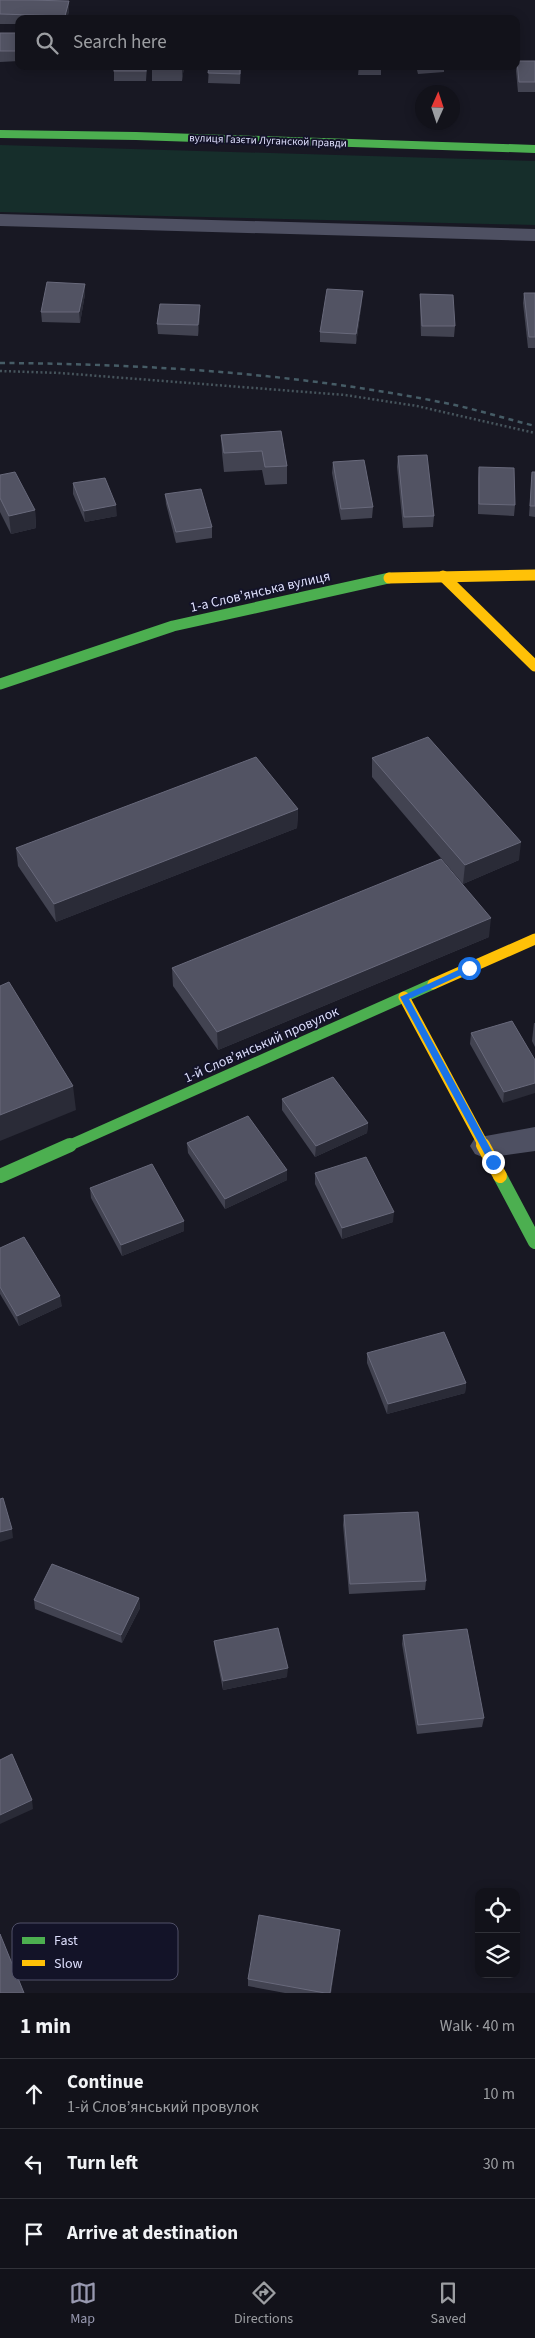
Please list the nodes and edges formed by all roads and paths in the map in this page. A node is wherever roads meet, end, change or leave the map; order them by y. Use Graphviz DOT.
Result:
graph roads {
  1 [pos="0,134"];
  2 [pos="535,149"];
  3 [pos="0,220"];
  4 [pos="535,235"];
  5 [pos="0,372"];
  6 [pos="535,433"];
  7 [pos="535,575"];
  8 [pos="443,576"];
  9 [pos="535,666"];
  10 [pos="0,684"];
  11 [pos="535,939"];
  12 [pos="404,997"];
  13 [pos="535,1139"];
  14 [pos="485,1146"];
  15 [pos="0,1176"];
  16 [pos="535,1242"];
  1 -- 2 [label="street, вулиця Газєти Луганской правди"];
  3 -- 4 [label="street"];
  5 -- 6 [label="path"];
  7 -- 8 [label="street, 1-а Слов’янська вулиця"];
  8 -- 9 [label="street"];
  8 -- 10 [label="street, 1-а Слов’янська вулиця"];
  11 -- 12 [label="street, 1-й Слов’янський провулок"];
  12 -- 14 [label="street"];
  12 -- 15 [label="street, 1-й Слов’янський провулок"];
  13 -- 14 [label="street"];
  14 -- 16 [label="street"];
}
